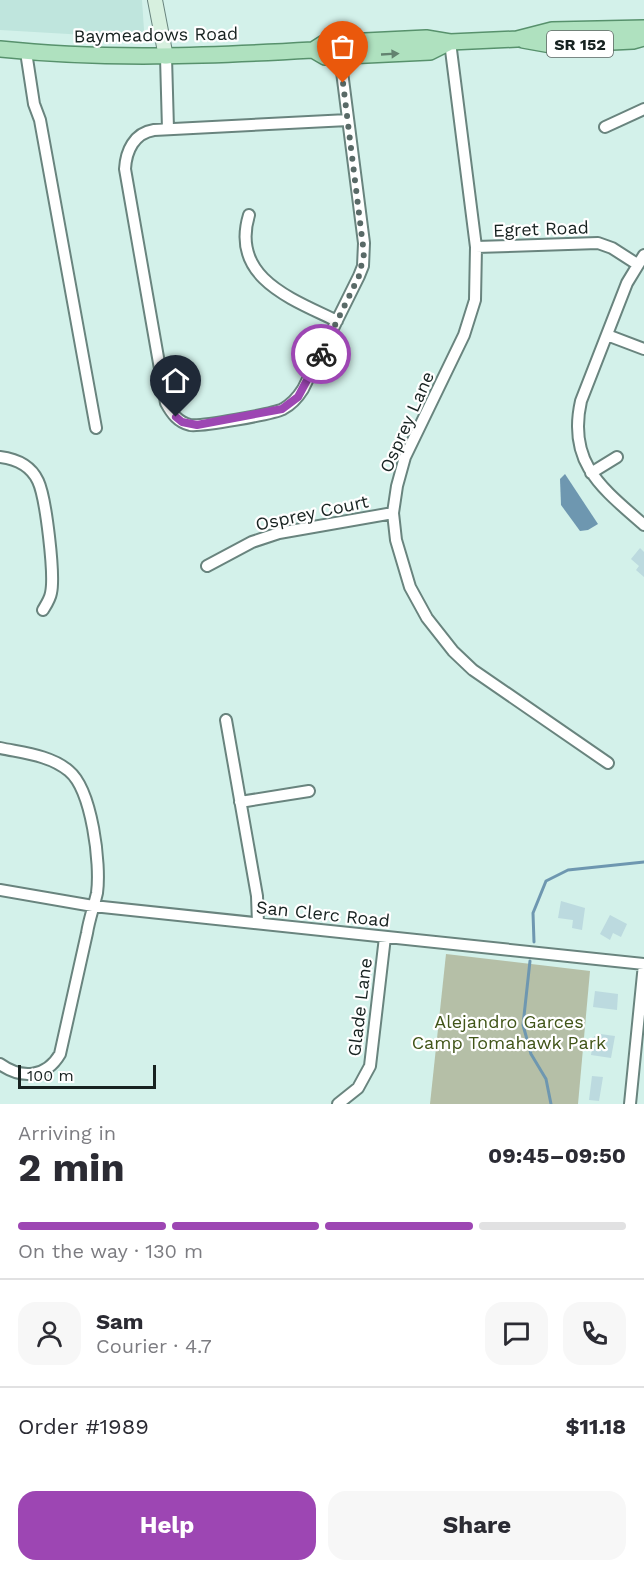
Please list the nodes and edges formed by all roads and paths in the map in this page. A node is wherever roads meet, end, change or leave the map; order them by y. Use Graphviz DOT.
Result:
graph roads {
  1 [pos="155,0"];
  2 [pos="644,28"];
  3 [pos="644,38"];
  4 [pos="517,39"];
  5 [pos="450,42"];
  6 [pos="0,49"];
  7 [pos="313,50"];
  8 [pos="26,52"];
  9 [pos="339,56"];
  10 [pos="166,57"];
  11 [pos="644,109"];
  12 [pos="348,120"];
  13 [pos="605,127"];
  14 [pos="168,129"];
  15 [pos="249,216"];
  16 [pos="476,247"];
  17 [pos="641,260"];
  18 [pos="337,321"];
  19 [pos="607,335"];
  20 [pos="644,349"];
  21 [pos="96,428"];
  22 [pos="0,457"];
  23 [pos="617,457"];
  24 [pos="591,474"];
  25 [pos="393,513"];
  26 [pos="644,525"];
  27 [pos="207,566"];
  28 [pos="43,610"];
  29 [pos="226,720"];
  30 [pos="0,748"];
  31 [pos="608,763"];
  32 [pos="309,790"];
  33 [pos="240,802"];
  34 [pos="0,890"];
  35 [pos="93,906"];
  36 [pos="258,923"];
  37 [pos="386,937"];
  38 [pos="644,964"];
  39 [pos="0,1064"];
  40 [pos="346,1102"];
  41 [pos="630,1104"];
  1 -- 10 [label="street"];
  2 -- 4 [label="main road, Baymeadows Road"];
  3 -- 4 [label="main road, Baymeadows Road / SR 152"];
  4 -- 5 [label="main road, Baymeadows Road / SR 152"];
  5 -- 7 [label="main road, Baymeadows Road / SR 152"];
  9 -- 5 [label="main road, Baymeadows Road / SR 152, one-way"];
  5 -- 16 [label="street, Osprey Lane"];
  6 -- 8 [label="main road, Baymeadows Road / SR 152"];
  7 -- 9 [label="main road, Baymeadows Road / SR 152"];
  7 -- 10 [label="main road, Baymeadows Road / SR 152"];
  8 -- 10 [label="main road, Baymeadows Road / SR 152"];
  8 -- 21 [label="street"];
  9 -- 12 [label="street"];
  10 -- 14 [label="street"];
  11 -- 13 [label="street"];
  12 -- 14 [label="street"];
  12 -- 18 [label="street"];
  14 -- 18 [label="street"];
  15 -- 18 [label="street"];
  16 -- 17 [label="street, Egret Road"];
  16 -- 25 [label="street, Osprey Lane"];
  17 -- 19 [label="street"];
  19 -- 20 [label="street"];
  19 -- 24 [label="street"];
  22 -- 28 [label="street"];
  23 -- 24 [label="street"];
  24 -- 26 [label="street"];
  25 -- 27 [label="street, Osprey Court"];
  25 -- 31 [label="street, Osprey Lane"];
  29 -- 33 [label="street"];
  30 -- 35 [label="street"];
  32 -- 33 [label="street"];
  33 -- 36 [label="street"];
  34 -- 35 [label="street, San Clerc Road"];
  35 -- 36 [label="street, San Clerc Road"];
  35 -- 39 [label="street"];
  36 -- 37 [label="street, San Clerc Road"];
  37 -- 38 [label="street, San Clerc Road"];
  37 -- 40 [label="street, Glade Lane"];
  38 -- 41 [label="street"];
}
